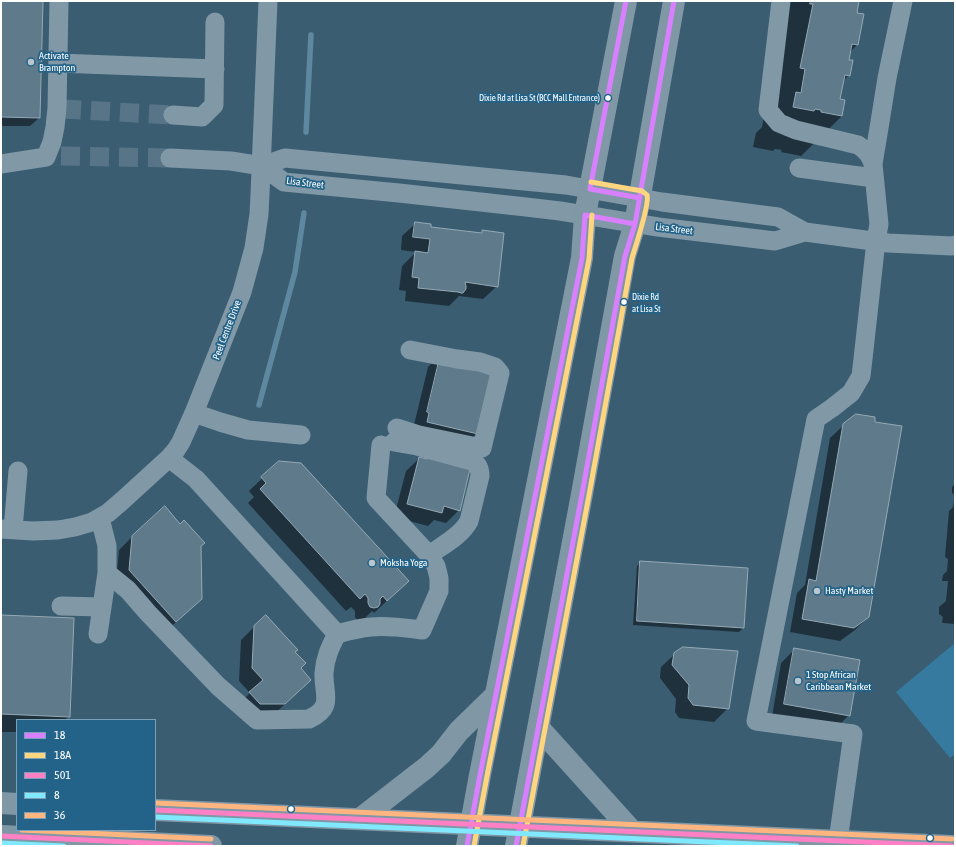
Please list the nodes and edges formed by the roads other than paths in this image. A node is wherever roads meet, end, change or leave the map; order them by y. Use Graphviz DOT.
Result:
graph roads {
  1 [pos="59,1"];
  2 [pos="268,1"];
  3 [pos="626,1"];
  4 [pos="674,1"];
  5 [pos="781,1"];
  6 [pos="903,1"];
  7 [pos="215,22"];
  8 [pos="58,63"];
  9 [pos="214,69"];
  10 [pos="173,115"];
  11 [pos="170,158"];
  12 [pos="1,164"];
  13 [pos="262,166"];
  14 [pos="799,168"];
  15 [pos="873,171"];
  16 [pos="590,189"];
  17 [pos="640,198"];
  18 [pos="585,215"];
  19 [pos="635,224"];
  20 [pos="805,232"];
  21 [pos="876,241"];
  22 [pos="955,245"];
  23 [pos="410,350"];
  24 [pos="194,413"];
  25 [pos="301,435"];
  26 [pos="391,438"];
  27 [pos="169,458"];
  28 [pos="18,471"];
  29 [pos="100,518"];
  30 [pos="7,529"];
  31 [pos="429,555"];
  32 [pos="106,573"];
  33 [pos="61,606"];
  34 [pos="102,607"];
  35 [pos="98,634"];
  36 [pos="337,634"];
  37 [pos="496,695"];
  38 [pos="539,728"];
  39 [pos="1,803"];
  40 [pos="16,804"];
  41 [pos="156,810"];
  42 [pos="360,819"];
  43 [pos="471,824"];
  44 [pos="632,831"];
  45 [pos="1,836"];
  46 [pos="518,836"];
  47 [pos="838,841"];
  48 [pos="211,846"];
  49 [pos="467,846"];
  50 [pos="952,846"];
  1 -- 8 [label="street"];
  2 -- 13 [label="street, Peel Centre Drive"];
  3 -- 16 [label="main road"];
  4 -- 17 [label="main road"];
  5 -- 15 [label="street"];
  6 -- 15 [label="street"];
  7 -- 9 [label="street"];
  8 -- 9 [label="street"];
  8 -- 12 [label="street"];
  9 -- 10 [label="street"];
  11 -- 13 [label="street"];
  13 -- 16 [label="street, Lisa Street"];
  13 -- 18 [label="street, Lisa Street"];
  13 -- 24 [label="street, Peel Centre Drive"];
  14 -- 15 [label="street"];
  15 -- 21 [label="street"];
  16 -- 17 [label="street, Lisa Street"];
  16 -- 18 [label="main road"];
  17 -- 19 [label="main road"];
  17 -- 20 [label="street, Lisa Street"];
  18 -- 19 [label="street, Lisa Street"];
  18 -- 37 [label="main road"];
  19 -- 20 [label="street, Lisa Street"];
  19 -- 38 [label="main road"];
  20 -- 21 [label="street, Lisa Street"];
  21 -- 22 [label="street, Lisa Street"];
  21 -- 47 [label="street"];
  23 -- 26 [label="street"];
  24 -- 25 [label="street"];
  24 -- 27 [label="street, Peel Centre Drive"];
  26 -- 31 [label="street"];
  26 -- 31 [label="street"];
  27 -- 29 [label="street, Peel Centre Drive"];
  27 -- 36 [label="street"];
  28 -- 30 [label="street"];
  29 -- 30 [label="street, Peel Centre Drive"];
  29 -- 32 [label="street"];
  31 -- 36 [label="street"];
  32 -- 34 [label="street"];
  32 -- 36 [label="street"];
  33 -- 34 [label="street"];
  34 -- 35 [label="street"];
  37 -- 42 [label="main road"];
  37 -- 43 [label="main road"];
  38 -- 44 [label="main road"];
  38 -- 46 [label="main road"];
  39 -- 40 [label="main road"];
  41 -- 42 [label="main road"];
  42 -- 43 [label="main road"];
  43 -- 46 [label="main road"];
  43 -- 49 [label="main road"];
  44 -- 46 [label="main road"];
  44 -- 47 [label="main road"];
  45 -- 48 [label="main road"];
  47 -- 50 [label="main road"];
}
